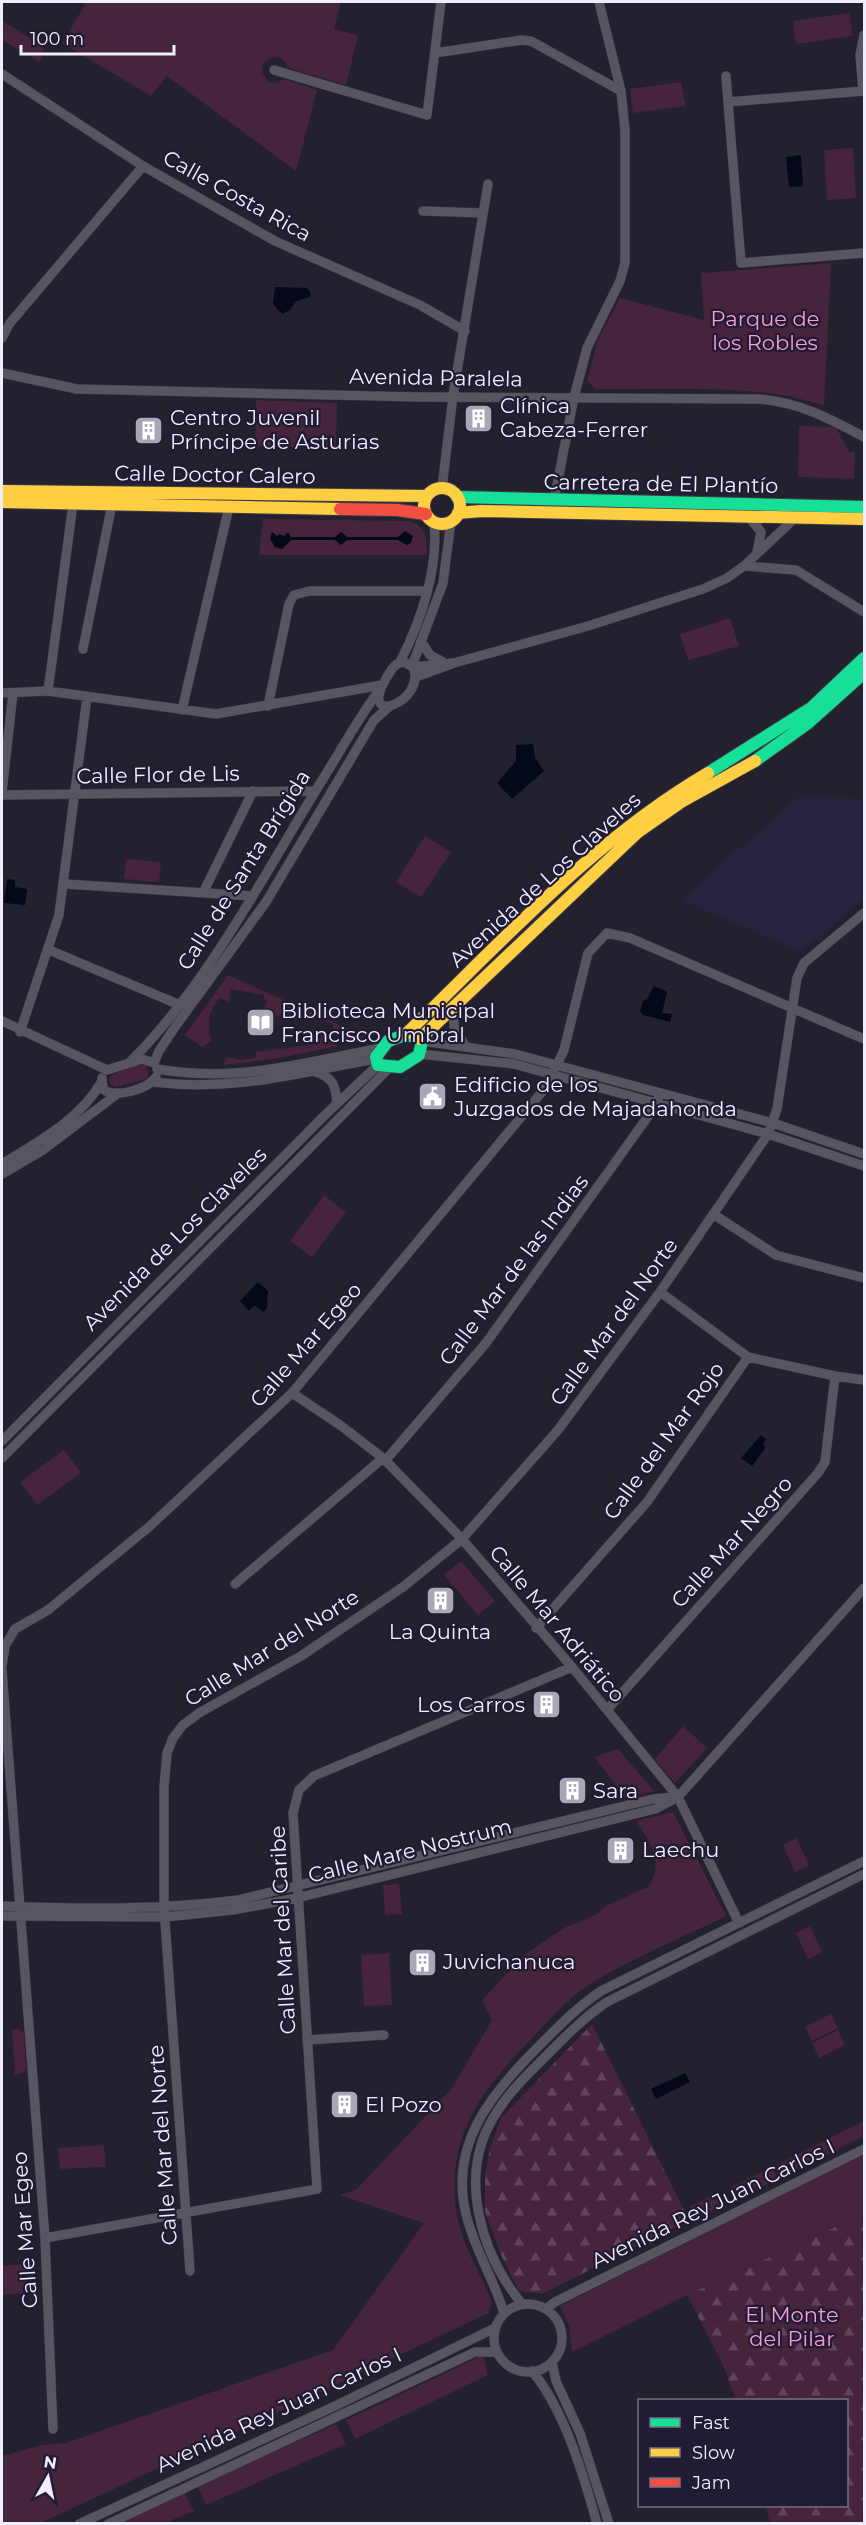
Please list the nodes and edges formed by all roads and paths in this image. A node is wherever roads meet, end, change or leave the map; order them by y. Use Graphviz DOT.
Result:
graph roads {
  1 [pos="441,2"];
  2 [pos="599,2"];
  3 [pos="864,35"];
  4 [pos="435,53"];
  5 [pos="274,70"];
  6 [pos="2,74"];
  7 [pos="726,76"];
  8 [pos="621,91"];
  9 [pos="864,91"];
  10 [pos="728,102"];
  11 [pos="143,166"];
  12 [pos="488,184"];
  13 [pos="423,211"];
  14 [pos="483,213"];
  15 [pos="864,253"];
  16 [pos="465,331"];
  17 [pos="2,338"];
  18 [pos="2,373"];
  19 [pos="453,396"];
  20 [pos="574,397"];
  21 [pos="864,437"];
  22 [pos="442,488"];
  23 [pos="2,490"];
  24 [pos="427,496"];
  25 [pos="458,497"];
  26 [pos="554,501"];
  27 [pos="2,502"];
  28 [pos="73,504"];
  29 [pos="112,504"];
  30 [pos="229,507"];
  31 [pos="864,507"];
  32 [pos="748,516"];
  33 [pos="455,517"];
  34 [pos="430,518"];
  35 [pos="796,518"];
  36 [pos="864,519"];
  37 [pos="756,554"];
  38 [pos="744,566"];
  39 [pos="427,591"];
  40 [pos="864,612"];
  41 [pos="421,641"];
  42 [pos="83,649"];
  43 [pos="864,658"];
  44 [pos="442,662"];
  45 [pos="400,663"];
  46 [pos="454,663"];
  47 [pos="413,666"];
  48 [pos="864,673"];
  49 [pos="416,677"];
  50 [pos="380,689"];
  51 [pos="48,691"];
  52 [pos="2,693"];
  53 [pos="14,693"];
  54 [pos="87,697"];
  55 [pos="268,706"];
  56 [pos="389,707"];
  57 [pos="182,710"];
  58 [pos="253,791"];
  59 [pos="315,791"];
  60 [pos="2,794"];
  61 [pos="75,794"];
  62 [pos="65,884"];
  63 [pos="203,893"];
  64 [pos="253,896"];
  65 [pos="864,913"];
  66 [pos="49,950"];
  67 [pos="180,1005"];
  68 [pos="454,1005"];
  69 [pos="791,1008"];
  70 [pos="2,1021"];
  71 [pos="20,1032"];
  72 [pos="405,1035"];
  73 [pos="864,1039"];
  74 [pos="420,1045"];
  75 [pos="465,1046"];
  76 [pos="381,1060"];
  77 [pos="131,1061"];
  78 [pos="155,1066"];
  79 [pos="107,1070"];
  80 [pos="556,1070"];
  81 [pos="314,1072"];
  82 [pos="102,1081"];
  83 [pos="153,1082"];
  84 [pos="661,1093"];
  85 [pos="117,1094"];
  86 [pos="657,1103"];
  87 [pos="337,1104"];
  88 [pos="772,1124"];
  89 [pos="768,1134"];
  90 [pos="864,1154"];
  91 [pos="2,1164"];
  92 [pos="864,1166"];
  93 [pos="2,1174"];
  94 [pos="713,1214"];
  95 [pos="864,1278"];
  96 [pos="660,1292"];
  97 [pos="748,1357"];
  98 [pos="835,1376"];
  99 [pos="864,1380"];
  100 [pos="292,1393"];
  101 [pos="2,1441"];
  102 [pos="2,1458"];
  103 [pos="384,1459"];
  104 [pos="462,1539"];
  105 [pos="235,1584"];
  106 [pos="864,1588"];
  107 [pos="536,1628"];
  108 [pos="572,1667"];
  109 [pos="2,1668"];
  110 [pos="607,1710"];
  111 [pos="678,1797"];
  112 [pos="864,1861"];
  113 [pos="864,1874"];
  114 [pos="297,1887"];
  115 [pos="297,1898"];
  116 [pos="2,1906"];
  117 [pos="19,1906"];
  118 [pos="165,1912"];
  119 [pos="2,1917"];
  120 [pos="20,1917"];
  121 [pos="739,1923"];
  122 [pos="384,2035"];
  123 [pos="307,2040"];
  124 [pos="864,2149"];
  125 [pos="184,2212"];
  126 [pos="45,2238"];
  127 [pos="190,2271"];
  128 [pos="522,2304"];
  129 [pos="546,2309"];
  130 [pos="504,2313"];
  131 [pos="495,2328"];
  132 [pos="497,2352"];
  133 [pos="552,2362"];
  134 [pos="532,2371"];
  135 [pos="53,2429"];
  136 [pos="79,2523"];
  137 [pos="108,2523"];
  138 [pos="597,2523"];
  139 [pos="609,2523"];
  1 -- 4 [label="street"];
  2 -- 8 [label="street"];
  3 -- 9 [label="street"];
  4 -- 5 [label="street"];
  4 -- 8 [label="street"];
  6 -- 11 [label="street, Calle Costa Rica"];
  7 -- 10 [label="street"];
  8 -- 20 [label="street"];
  9 -- 10 [label="street"];
  10 -- 15 [label="street"];
  11 -- 16 [label="street, Calle Costa Rica"];
  11 -- 17 [label="street"];
  12 -- 14 [label="street"];
  13 -- 14 [label="street"];
  14 -- 16 [label="street"];
  16 -- 19 [label="street"];
  18 -- 19 [label="street, Avenida Paralela"];
  19 -- 20 [label="street, Avenida Paralela"];
  19 -- 22 [label="street"];
  20 -- 21 [label="street, Avenida Paralela"];
  20 -- 26 [label="street"];
  22 -- 24 [label="street"];
  22 -- 25 [label="street"];
  23 -- 24 [label="street, Calle Doctor Calero"];
  24 -- 34 [label="street"];
  25 -- 26 [label="street, Carretera de El Plantío"];
  25 -- 33 [label="street"];
  26 -- 31 [label="street, Carretera de El Plantío"];
  27 -- 28 [label="street, Calle Doctor Calero"];
  28 -- 29 [label="street, Calle Doctor Calero"];
  28 -- 51 [label="street"];
  29 -- 30 [label="street, Calle Doctor Calero"];
  29 -- 42 [label="street"];
  30 -- 34 [label="street, Calle Doctor Calero"];
  30 -- 57 [label="street"];
  32 -- 33 [label="street, Carretera de El Plantío"];
  32 -- 35 [label="street, Carretera de El Plantío"];
  32 -- 37 [label="street"];
  33 -- 34 [label="street"];
  33 -- 41 [label="street"];
  34 -- 39 [label="street, Calle de Santa Brígida"];
  35 -- 36 [label="street, Carretera de El Plantío"];
  35 -- 37 [label="street"];
  37 -- 38 [label="street"];
  38 -- 40 [label="street"];
  38 -- 46 [label="street"];
  39 -- 45 [label="street, Calle de Santa Brígida"];
  39 -- 55 [label="street"];
  41 -- 44 [label="street"];
  41 -- 47 [label="street"];
  43 -- 72 [label="street, Avenida de Los Claveles"];
  44 -- 46 [label="street"];
  44 -- 47 [label="street"];
  45 -- 47 [label="street"];
  45 -- 50 [label="street, Calle de Santa Brígida"];
  46 -- 49 [label="street"];
  47 -- 49 [label="street"];
  48 -- 68 [label="street, Avenida de Los Claveles"];
  49 -- 56 [label="street, Calle de Santa Brígida"];
  50 -- 55 [label="street"];
  50 -- 56 [label="street"];
  50 -- 59 [label="street, Calle de Santa Brígida"];
  51 -- 53 [label="street"];
  51 -- 54 [label="street"];
  52 -- 53 [label="street"];
  53 -- 60 [label="street"];
  54 -- 57 [label="street"];
  54 -- 61 [label="street"];
  55 -- 57 [label="street"];
  56 -- 78 [label="street, Calle de Santa Brígida"];
  58 -- 59 [label="street, Calle Flor de Lis"];
  58 -- 61 [label="street, Calle Flor de Lis"];
  58 -- 63 [label="street"];
  59 -- 64 [label="street, Calle de Santa Brígida"];
  60 -- 61 [label="street, Calle Flor de Lis"];
  61 -- 62 [label="street"];
  62 -- 63 [label="street"];
  62 -- 66 [label="street"];
  63 -- 64 [label="street"];
  64 -- 67 [label="street, Calle de Santa Brígida"];
  65 -- 69 [label="street, Calle Mar del Norte"];
  66 -- 67 [label="street"];
  66 -- 71 [label="street"];
  67 -- 77 [label="street, Calle de Santa Brígida"];
  68 -- 74 [label="street, Avenida de Los Claveles"];
  68 -- 75 [label="street"];
  69 -- 73 [label="street"];
  69 -- 80 [label="street"];
  69 -- 88 [label="street, Calle Mar del Norte"];
  70 -- 71 [label="street"];
  71 -- 79 [label="street"];
  72 -- 74 [label="street"];
  72 -- 76 [label="street, Avenida de Los Claveles"];
  74 -- 75 [label="street"];
  74 -- 76 [label="street, Avenida de Los Claveles"];
  74 -- 80 [label="street"];
  75 -- 80 [label="street"];
  76 -- 78 [label="street"];
  76 -- 81 [label="street"];
  76 -- 87 [label="street, Avenida de Los Claveles"];
  76 -- 102 [label="street"];
  77 -- 78 [label="street"];
  77 -- 79 [label="street"];
  78 -- 83 [label="street, Calle de Santa Brígida"];
  79 -- 82 [label="street"];
  80 -- 84 [label="street"];
  80 -- 86 [label="street"];
  80 -- 100 [label="street, Calle Mar Egeo"];
  81 -- 83 [label="street"];
  81 -- 87 [label="street"];
  82 -- 85 [label="street"];
  82 -- 91 [label="street"];
  83 -- 85 [label="street"];
  84 -- 86 [label="street, Calle Mar de las Indias"];
  84 -- 88 [label="street"];
  85 -- 93 [label="street"];
  86 -- 89 [label="street"];
  86 -- 103 [label="street, Calle Mar de las Indias"];
  87 -- 101 [label="street, Avenida de Los Claveles"];
  88 -- 89 [label="street, Calle Mar del Norte"];
  88 -- 90 [label="street"];
  89 -- 92 [label="street"];
  89 -- 94 [label="street, Calle Mar del Norte"];
  94 -- 95 [label="street"];
  94 -- 96 [label="street, Calle Mar del Norte"];
  96 -- 97 [label="street"];
  96 -- 104 [label="street, Calle Mar del Norte"];
  97 -- 98 [label="street"];
  97 -- 107 [label="street, Calle del Mar Rojo"];
  98 -- 99 [label="street"];
  98 -- 110 [label="street, Calle Mar Negro"];
  100 -- 103 [label="street, Calle Mar Adriático"];
  100 -- 109 [label="street, Calle Mar Egeo"];
  103 -- 104 [label="street, Calle Mar Adriático"];
  103 -- 105 [label="street, Calle Mar de las Indias"];
  104 -- 107 [label="street, Calle Mar Adriático"];
  104 -- 118 [label="street, Calle Mar del Norte"];
  106 -- 111 [label="street, Calle Mare Nostrum"];
  107 -- 108 [label="street, Calle Mar Adriático"];
  108 -- 110 [label="street, Calle Mar Adriático"];
  108 -- 114 [label="street, Calle Mar del Caribe"];
  109 -- 117 [label="street, Calle Mar Egeo"];
  110 -- 111 [label="street, Calle Mar Adriático"];
  111 -- 114 [label="street, Calle Mare Nostrum"];
  111 -- 115 [label="street, Calle Mare Nostrum"];
  111 -- 121 [label="street, Calle Mar Adriático"];
  112 -- 121 [label="street"];
  113 -- 128 [label="street"];
  114 -- 115 [label="street, Calle Mar del Caribe"];
  114 -- 118 [label="street, Calle Mare Nostrum"];
  115 -- 118 [label="street, Calle Mare Nostrum"];
  115 -- 123 [label="street, Calle Mar del Caribe"];
  116 -- 117 [label="street, Calle Mare Nostrum"];
  117 -- 118 [label="street, Calle Mare Nostrum"];
  117 -- 120 [label="street, Calle Mar Egeo"];
  118 -- 120 [label="street, Calle Mare Nostrum"];
  118 -- 125 [label="street, Calle Mar del Norte"];
  119 -- 120 [label="street, Calle Mare Nostrum"];
  120 -- 126 [label="street, Calle Mar Egeo"];
  121 -- 130 [label="street"];
  122 -- 123 [label="street"];
  123 -- 125 [label="street, Calle Mar del Caribe"];
  124 -- 129 [label="street, Avenida Rey Juan Carlos I"];
  125 -- 126 [label="street"];
  125 -- 127 [label="street, Calle Mar del Norte"];
  126 -- 135 [label="street, Calle Mar Egeo"];
  128 -- 129 [label="street"];
  128 -- 130 [label="street"];
  129 -- 133 [label="street"];
  130 -- 131 [label="street"];
  131 -- 132 [label="street"];
  131 -- 136 [label="street, Avenida Rey Juan Carlos I"];
  132 -- 134 [label="street"];
  132 -- 137 [label="street, Avenida Rey Juan Carlos I"];
  133 -- 134 [label="street"];
  133 -- 139 [label="street"];
  134 -- 138 [label="street"];
}
